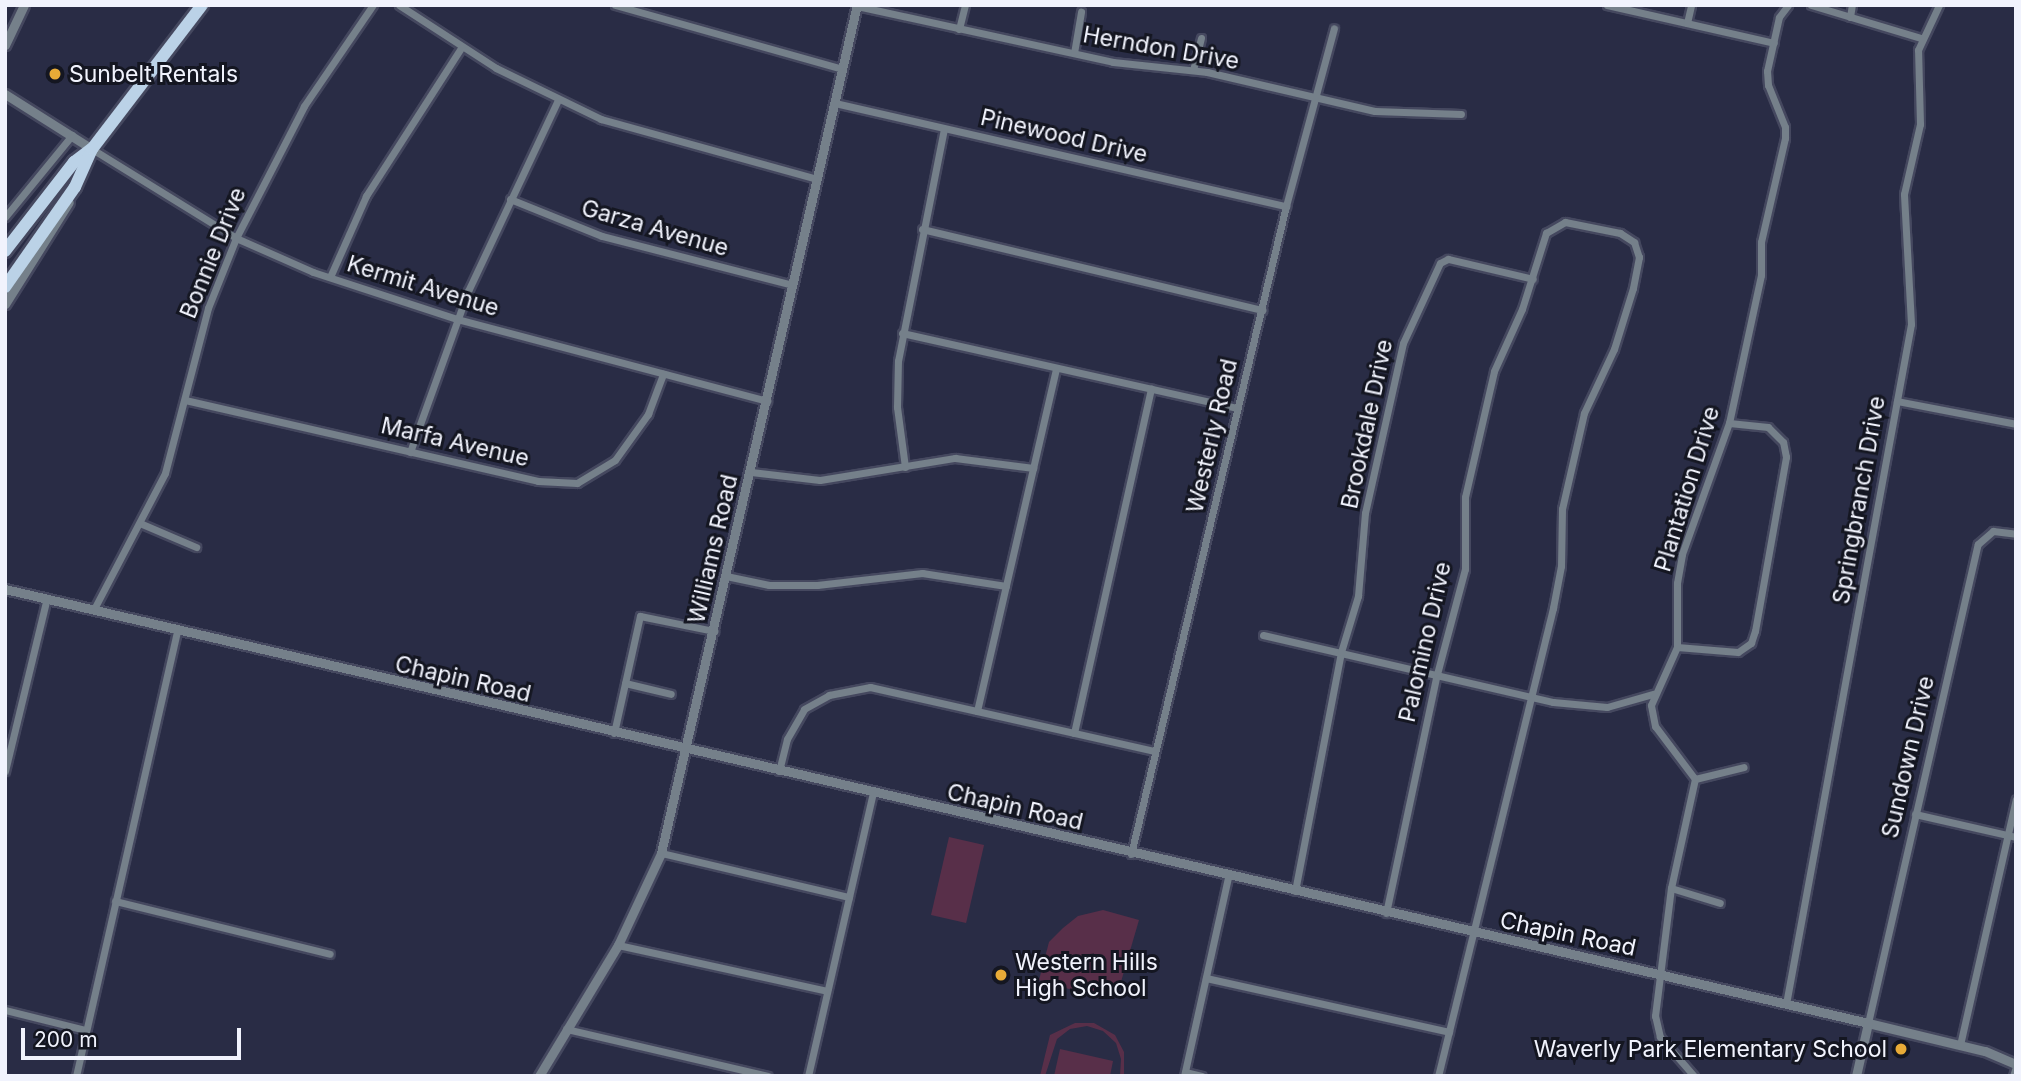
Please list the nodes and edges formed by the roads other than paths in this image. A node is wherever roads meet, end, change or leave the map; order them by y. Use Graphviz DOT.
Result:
graph roads {
  1 [pos="24,5"];
  2 [pos="202,5"];
  3 [pos="373,5"];
  4 [pos="400,5"];
  5 [pos="615,5"];
  6 [pos="857,5"];
  7 [pos="965,5"];
  8 [pos="1607,5"];
  9 [pos="1691,5"];
  10 [pos="1788,5"];
  11 [pos="1811,5"];
  12 [pos="1852,5"];
  13 [pos="1939,5"];
  14 [pos="1081,12"];
  15 [pos="1850,17"];
  16 [pos="1687,23"];
  17 [pos="1334,28"];
  18 [pos="959,29"];
  19 [pos="1201,37"];
  20 [pos="1921,38"];
  21 [pos="1774,43"];
  22 [pos="5,45"];
  23 [pos="461,48"];
  24 [pos="1074,53"];
  25 [pos="842,69"];
  26 [pos="1193,70"];
  27 [pos="5,94"];
  28 [pos="1313,98"];
  29 [pos="558,100"];
  30 [pos="835,103"];
  31 [pos="1461,114"];
  32 [pos="944,129"];
  33 [pos="72,135"];
  34 [pos="92,149"];
  35 [pos="817,179"];
  36 [pos="75,187"];
  37 [pos="510,199"];
  38 [pos="1286,206"];
  39 [pos="5,217"];
  40 [pos="922,229"];
  41 [pos="236,237"];
  42 [pos="5,251"];
  43 [pos="330,277"];
  44 [pos="1533,279"];
  45 [pos="793,285"];
  46 [pos="5,287"];
  47 [pos="5,304"];
  48 [pos="1262,310"];
  49 [pos="457,320"];
  50 [pos="902,333"];
  51 [pos="1056,368"];
  52 [pos="663,374"];
  53 [pos="1151,389"];
  54 [pos="185,400"];
  55 [pos="767,401"];
  56 [pos="1896,401"];
  57 [pos="1238,408"];
  58 [pos="1729,423"];
  59 [pos="2015,423"];
  60 [pos="410,452"];
  61 [pos="905,467"];
  62 [pos="1033,468"];
  63 [pos="751,472"];
  64 [pos="142,524"];
  65 [pos="2016,534"];
  66 [pos="196,547"];
  67 [pos="726,576"];
  68 [pos="1006,586"];
  69 [pos="5,589"];
  70 [pos="47,598"];
  71 [pos="94,609"];
  72 [pos="177,631"];
  73 [pos="714,631"];
  74 [pos="1263,635"];
  75 [pos="1677,647"];
  76 [pos="1341,652"];
  77 [pos="1437,674"];
  78 [pos="625,683"];
  79 [pos="671,694"];
  80 [pos="1653,694"];
  81 [pos="1531,698"];
  82 [pos="977,711"];
  83 [pos="614,733"];
  84 [pos="1074,733"];
  85 [pos="687,749"];
  86 [pos="1155,751"];
  87 [pos="1744,767"];
  88 [pos="5,771"];
  89 [pos="779,771"];
  90 [pos="1695,779"];
  91 [pos="873,793"];
  92 [pos="2016,799"];
  93 [pos="1914,814"];
  94 [pos="2012,836"];
  95 [pos="661,853"];
  96 [pos="1131,854"];
  97 [pos="1228,877"];
  98 [pos="1671,888"];
  99 [pos="1295,891"];
  100 [pos="849,897"];
  101 [pos="116,901"];
  102 [pos="1720,903"];
  103 [pos="1386,913"];
  104 [pos="1475,934"];
  105 [pos="618,945"];
  106 [pos="330,954"];
  107 [pos="1660,974"];
  108 [pos="1206,978"];
  109 [pos="827,991"];
  110 [pos="1786,1004"];
  111 [pos="5,1010"];
  112 [pos="1868,1023"];
  113 [pos="566,1029"];
  114 [pos="86,1030"];
  115 [pos="1449,1032"];
  116 [pos="1960,1045"];
  117 [pos="2016,1065"];
  118 [pos="1185,1074"];
  119 [pos="76,1076"];
  120 [pos="539,1076"];
  121 [pos="768,1076"];
  122 [pos="808,1076"];
  123 [pos="1202,1076"];
  124 [pos="1438,1076"];
  125 [pos="1694,1076"];
  126 [pos="1856,1076"];
  127 [pos="2013,1076"];
  1 -- 22 [label="street"];
  2 -- 34 [label="main road"];
  3 -- 41 [label="street, Bonnie Drive"];
  4 -- 23 [label="street"];
  5 -- 25 [label="street"];
  6 -- 18 [label="street, Herndon Drive"];
  6 -- 25 [label="street, Williams Road"];
  7 -- 18 [label="street"];
  8 -- 16 [label="street"];
  9 -- 16 [label="street"];
  10 -- 21 [label="street, Plantation Drive"];
  11 -- 15 [label="street"];
  12 -- 15 [label="street"];
  13 -- 20 [label="street, Springbranch Drive"];
  14 -- 24 [label="street"];
  15 -- 20 [label="street"];
  16 -- 21 [label="street"];
  17 -- 28 [label="street, Westerly Road"];
  18 -- 24 [label="street, Herndon Drive"];
  19 -- 26 [label="street"];
  20 -- 56 [label="street, Springbranch Drive"];
  21 -- 58 [label="street, Plantation Drive"];
  23 -- 29 [label="street"];
  23 -- 43 [label="street"];
  24 -- 26 [label="street, Herndon Drive"];
  25 -- 30 [label="street, Williams Road"];
  26 -- 28 [label="street, Herndon Drive"];
  27 -- 33 [label="street"];
  28 -- 31 [label="street, Herndon Drive"];
  28 -- 38 [label="street, Westerly Road"];
  29 -- 35 [label="street"];
  29 -- 37 [label="street"];
  30 -- 32 [label="street, Pinewood Drive"];
  30 -- 35 [label="street, Williams Road"];
  32 -- 38 [label="street, Pinewood Drive"];
  32 -- 40 [label="street"];
  33 -- 34 [label="street"];
  33 -- 39 [label="street"];
  34 -- 36 [label="main road"];
  34 -- 41 [label="street, Kermit Avenue"];
  34 -- 42 [label="main road"];
  35 -- 45 [label="street, Williams Road"];
  36 -- 46 [label="main road"];
  36 -- 47 [label="street"];
  37 -- 45 [label="street, Garza Avenue"];
  37 -- 49 [label="street"];
  38 -- 48 [label="street, Westerly Road"];
  40 -- 48 [label="street"];
  40 -- 50 [label="street"];
  41 -- 43 [label="street, Kermit Avenue"];
  41 -- 54 [label="street, Bonnie Drive"];
  43 -- 49 [label="street, Kermit Avenue"];
  44 -- 76 [label="street, Brookdale Drive"];
  44 -- 77 [label="street, Palomino Drive"];
  44 -- 81 [label="street, Palomino Drive"];
  45 -- 55 [label="street, Williams Road"];
  48 -- 57 [label="street, Westerly Road"];
  49 -- 52 [label="street, Kermit Avenue"];
  49 -- 60 [label="street"];
  50 -- 51 [label="street"];
  50 -- 61 [label="street"];
  51 -- 53 [label="street"];
  51 -- 62 [label="street"];
  52 -- 55 [label="street, Kermit Avenue"];
  52 -- 60 [label="street, Marfa Avenue"];
  53 -- 57 [label="street"];
  53 -- 84 [label="street"];
  54 -- 60 [label="street, Marfa Avenue"];
  54 -- 64 [label="street, Bonnie Drive"];
  55 -- 63 [label="street, Williams Road"];
  56 -- 59 [label="street"];
  56 -- 110 [label="street, Springbranch Drive"];
  57 -- 86 [label="street, Westerly Road"];
  58 -- 75 [label="street, Plantation Drive"];
  58 -- 75 [label="street"];
  61 -- 62 [label="street"];
  61 -- 63 [label="street"];
  62 -- 68 [label="street"];
  63 -- 67 [label="street, Williams Road"];
  64 -- 66 [label="street"];
  64 -- 71 [label="street, Bonnie Drive"];
  65 -- 93 [label="street, Sundown Drive"];
  67 -- 68 [label="street"];
  67 -- 73 [label="street, Williams Road"];
  68 -- 82 [label="street"];
  69 -- 70 [label="street, Chapin Road"];
  70 -- 71 [label="street, Chapin Road"];
  70 -- 88 [label="street"];
  71 -- 72 [label="street, Chapin Road"];
  72 -- 83 [label="street, Chapin Road"];
  72 -- 101 [label="street"];
  73 -- 78 [label="street"];
  73 -- 85 [label="street, Williams Road"];
  74 -- 76 [label="street"];
  75 -- 80 [label="street, Plantation Drive"];
  76 -- 77 [label="street"];
  76 -- 99 [label="street, Brookdale Drive"];
  77 -- 81 [label="street"];
  77 -- 103 [label="street, Palomino Drive"];
  78 -- 79 [label="street"];
  78 -- 83 [label="street"];
  80 -- 81 [label="street"];
  80 -- 90 [label="street"];
  81 -- 104 [label="street"];
  82 -- 84 [label="street"];
  82 -- 89 [label="street"];
  83 -- 85 [label="street, Chapin Road"];
  84 -- 86 [label="street"];
  85 -- 89 [label="street, Chapin Road"];
  85 -- 95 [label="street, Williams Road"];
  86 -- 96 [label="street, Westerly Road"];
  87 -- 90 [label="street"];
  89 -- 91 [label="street, Chapin Road"];
  90 -- 98 [label="street"];
  91 -- 96 [label="street, Chapin Road"];
  91 -- 100 [label="street"];
  92 -- 94 [label="street"];
  93 -- 94 [label="street"];
  93 -- 112 [label="street, Sundown Drive"];
  94 -- 116 [label="street"];
  95 -- 100 [label="street"];
  95 -- 105 [label="street, Williams Road"];
  96 -- 97 [label="street, Chapin Road"];
  97 -- 99 [label="street, Chapin Road"];
  97 -- 108 [label="street"];
  98 -- 102 [label="street"];
  98 -- 107 [label="street"];
  99 -- 103 [label="street, Chapin Road"];
  100 -- 109 [label="street"];
  101 -- 106 [label="street"];
  101 -- 114 [label="street"];
  103 -- 104 [label="street, Chapin Road"];
  104 -- 107 [label="street, Chapin Road"];
  104 -- 115 [label="street"];
  105 -- 109 [label="street"];
  105 -- 113 [label="street, Williams Road"];
  107 -- 110 [label="street, Chapin Road"];
  107 -- 125 [label="street"];
  108 -- 115 [label="street"];
  108 -- 118 [label="street"];
  109 -- 122 [label="street"];
  110 -- 112 [label="street, Chapin Road"];
  111 -- 114 [label="street"];
  112 -- 116 [label="street, Chapin Road"];
  112 -- 126 [label="street"];
  113 -- 120 [label="street, Williams Road"];
  113 -- 121 [label="street"];
  114 -- 119 [label="street"];
  115 -- 124 [label="street"];
  116 -- 117 [label="street, Chapin Road"];
  117 -- 127 [label="street"];
  118 -- 123 [label="street"];
}
